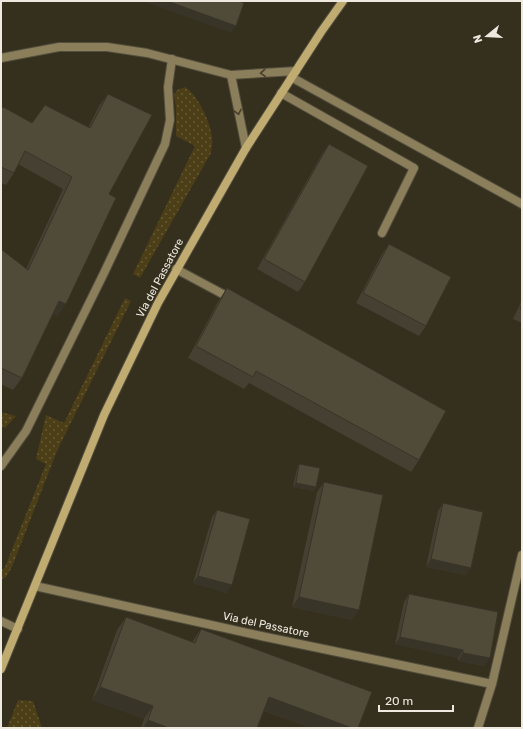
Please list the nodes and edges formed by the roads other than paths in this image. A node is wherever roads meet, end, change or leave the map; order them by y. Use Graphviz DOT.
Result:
graph roads {
  1 [pos="343,1"];
  2 [pos="1,58"];
  3 [pos="172,59"];
  4 [pos="293,74"];
  5 [pos="231,75"];
  6 [pos="281,93"];
  7 [pos="246,148"];
  8 [pos="522,204"];
  9 [pos="382,233"];
  10 [pos="176,269"];
  11 [pos="237,301"];
  12 [pos="1,466"];
  13 [pos="522,555"];
  14 [pos="35,586"];
  15 [pos="1,621"];
  16 [pos="18,629"];
  17 [pos="1,669"];
  18 [pos="492,684"];
  19 [pos="478,728"];
  1 -- 4 [label="street, Via del Passatore"];
  2 -- 3 [label="street"];
  3 -- 5 [label="street"];
  3 -- 12 [label="street"];
  4 -- 5 [label="street, one-way"];
  4 -- 6 [label="street, Via del Passatore"];
  4 -- 8 [label="street"];
  5 -- 7 [label="street, one-way"];
  6 -- 7 [label="street, Via del Passatore"];
  6 -- 9 [label="street"];
  7 -- 10 [label="street, Via del Passatore"];
  10 -- 11 [label="street"];
  10 -- 14 [label="street, Via del Passatore"];
  13 -- 18 [label="street"];
  14 -- 16 [label="street, Via del Passatore"];
  14 -- 18 [label="street, Via del Passatore"];
  15 -- 16 [label="street"];
  16 -- 17 [label="street, Via del Passatore"];
  18 -- 19 [label="street"];
}
